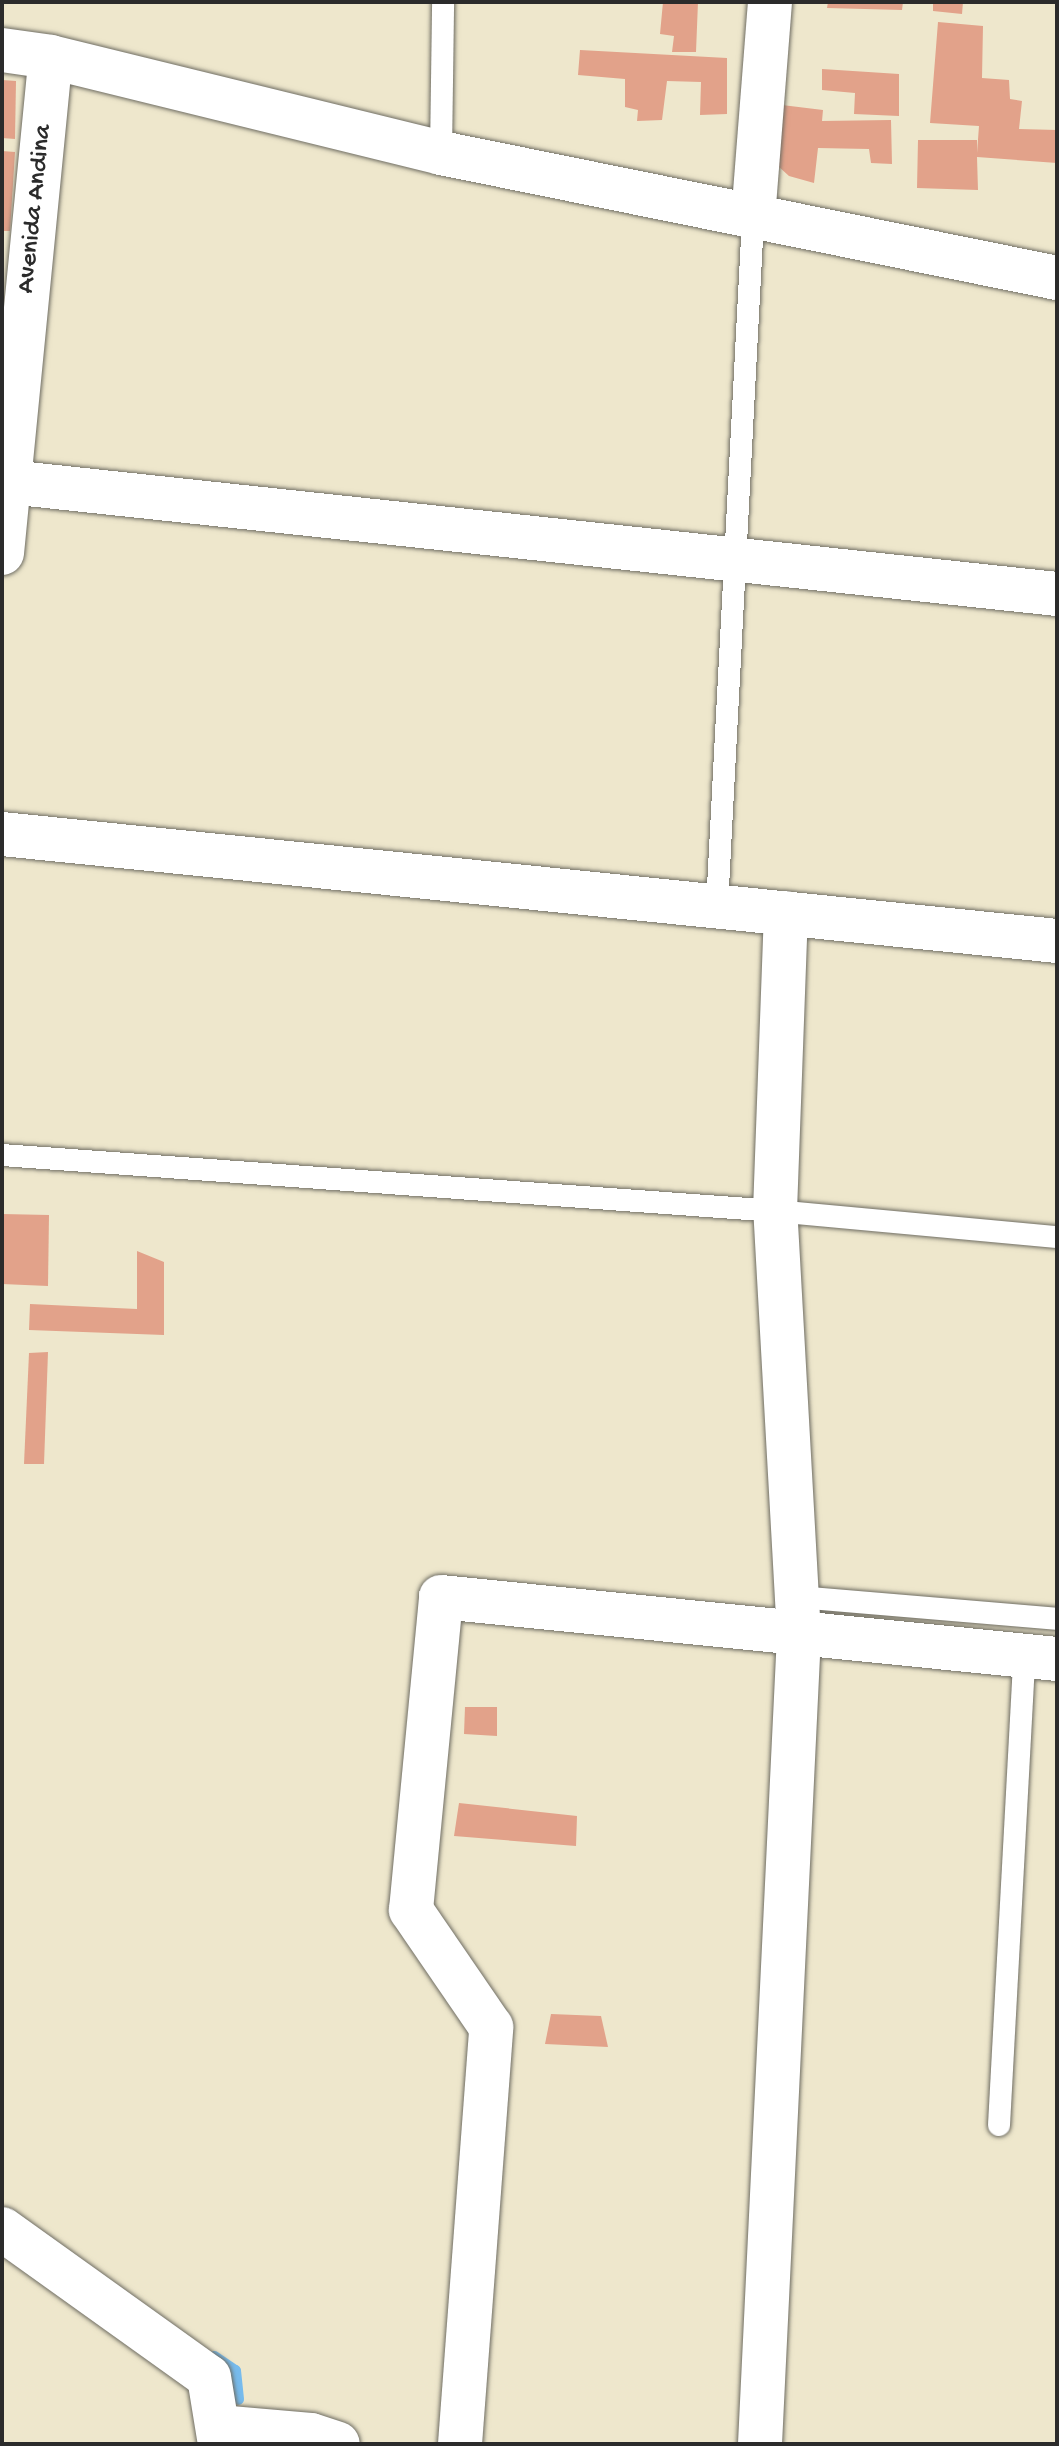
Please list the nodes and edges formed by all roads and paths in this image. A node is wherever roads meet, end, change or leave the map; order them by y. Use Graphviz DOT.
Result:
graph roads {
  1 [pos="443,2"];
  2 [pos="770,2"];
  3 [pos="2,50"];
  4 [pos="51,57"];
  5 [pos="441,153"];
  6 [pos="753,218"];
  7 [pos="1057,278"];
  8 [pos="9,482"];
  9 [pos="2,553"];
  10 [pos="736,560"];
  11 [pos="1057,594"];
  12 [pos="2,834"];
  13 [pos="717,906"];
  14 [pos="786,913"];
  15 [pos="1057,941"];
  16 [pos="2,1155"];
  17 [pos="775,1211"];
  18 [pos="1057,1237"];
  19 [pos="798,1616"];
  20 [pos="1057,1619"];
  21 [pos="1040,1658"];
  22 [pos="999,2125"];
  23 [pos="2,2229"];
  24 [pos="219,2435"];
  25 [pos="338,2444"];
  26 [pos="460,2444"];
  27 [pos="760,2444"];
  1 -- 5 [label="lane"];
  2 -- 6 [label="street"];
  3 -- 4 [label="street"];
  4 -- 5 [label="street"];
  4 -- 8 [label="street, Avenida Andina"];
  5 -- 6 [label="street"];
  6 -- 7 [label="street"];
  6 -- 10 [label="lane"];
  8 -- 9 [label="street, Avenida Andina"];
  8 -- 10 [label="street"];
  10 -- 11 [label="street"];
  10 -- 13 [label="lane"];
  12 -- 13 [label="street"];
  13 -- 14 [label="street"];
  14 -- 15 [label="street"];
  14 -- 17 [label="street"];
  16 -- 17 [label="lane"];
  17 -- 18 [label="lane"];
  17 -- 19 [label="street"];
  19 -- 20 [label="lane"];
  19 -- 21 [label="street"];
  19 -- 26 [label="street"];
  19 -- 27 [label="street"];
  21 -- 22 [label="lane"];
  23 -- 24 [label="street"];
  24 -- 25 [label="street"];
}
